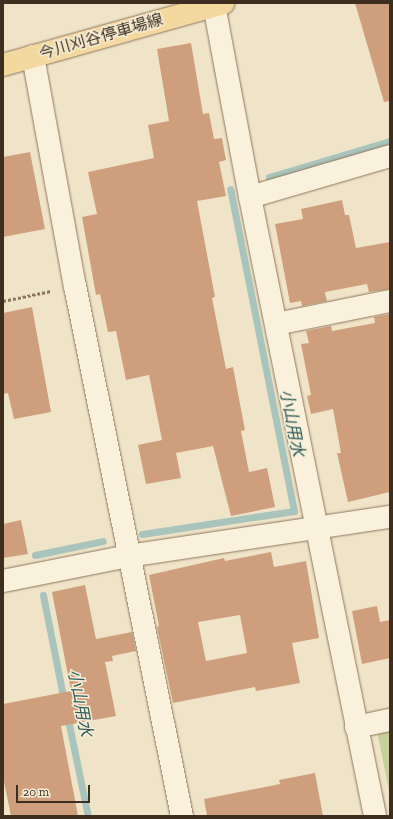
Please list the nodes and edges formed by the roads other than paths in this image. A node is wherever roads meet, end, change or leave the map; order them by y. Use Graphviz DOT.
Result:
graph roads {
  1 [pos="218,4"];
  2 [pos="33,56"];
  3 [pos="3,64"];
  4 [pos="390,156"];
  5 [pos="250,197"];
  6 [pos="390,301"];
  7 [pos="276,324"];
  8 [pos="390,517"];
  9 [pos="318,527"];
  10 [pos="128,556"];
  11 [pos="3,581"];
  12 [pos="390,720"];
  13 [pos="356,727"];
  14 [pos="182,816"];
  15 [pos="375,816"];
  1 -- 2 [label="main road, 今川刈谷停車場線"];
  1 -- 5 [label="street"];
  2 -- 3 [label="main road, 今川刈谷停車場線"];
  2 -- 10 [label="street"];
  4 -- 5 [label="street"];
  5 -- 7 [label="street"];
  6 -- 7 [label="street"];
  7 -- 9 [label="street"];
  8 -- 9 [label="street"];
  9 -- 10 [label="street"];
  9 -- 13 [label="street"];
  10 -- 11 [label="street"];
  10 -- 14 [label="street"];
  12 -- 13 [label="street"];
  13 -- 15 [label="street"];
}
